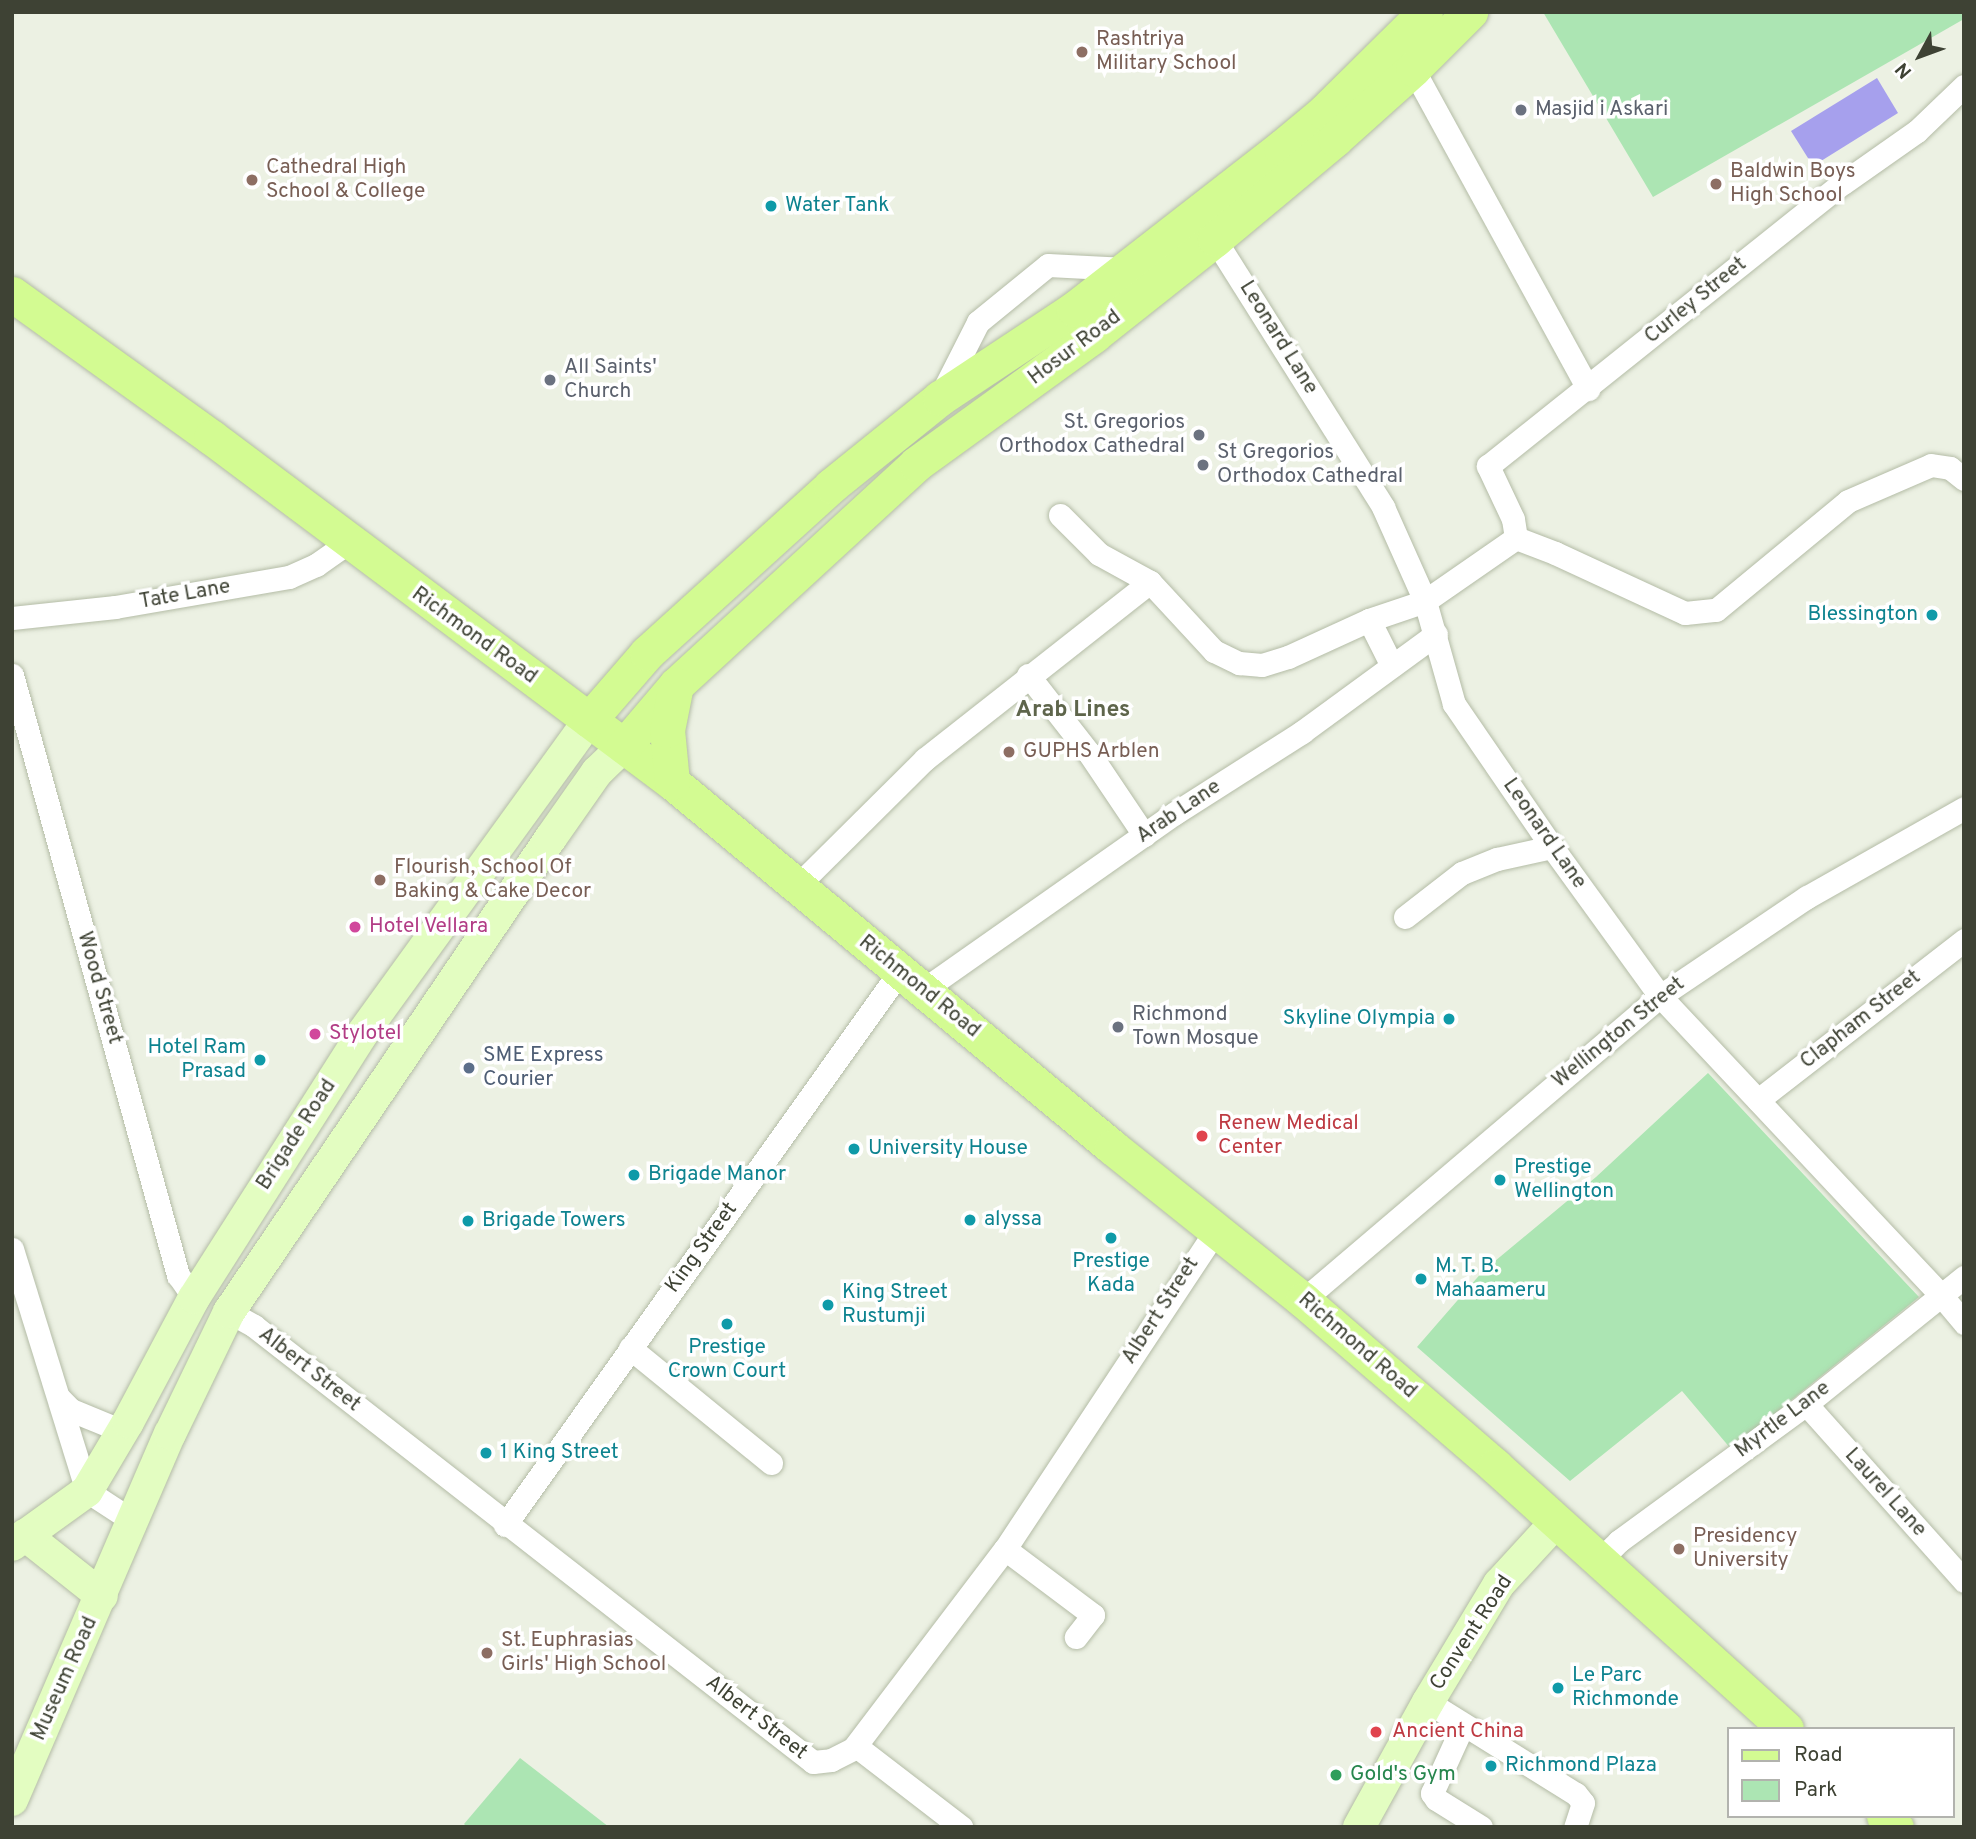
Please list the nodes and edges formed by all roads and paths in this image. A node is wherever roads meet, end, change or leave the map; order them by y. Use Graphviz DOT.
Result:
graph roads {
  1 [pos="1425,12"];
  2 [pos="1470,12"];
  3 [pos="1413,69"];
  4 [pos="1964,86"];
  5 [pos="1206,226"];
  6 [pos="1126,269"];
  7 [pos="12,294"];
  8 [pos="1588,389"];
  9 [pos="940,398"];
  10 [pos="1964,479"];
  11 [pos="1060,515"];
  12 [pos="1516,538"];
  13 [pos="348,543"];
  14 [pos="1150,582"];
  15 [pos="1425,601"];
  16 [pos="12,618"];
  17 [pos="1369,620"];
  18 [pos="1436,634"];
  19 [pos="1392,666"];
  20 [pos="12,675"];
  21 [pos="1028,675"];
  22 [pos="677,685"];
  23 [pos="589,720"];
  24 [pos="624,746"];
  25 [pos="672,782"];
  26 [pos="1964,808"];
  27 [pos="1144,835"];
  28 [pos="1552,848"];
  29 [pos="797,886"];
  30 [pos="1405,917"];
  31 [pos="1964,940"];
  32 [pos="911,981"];
  33 [pos="1660,996"];
  34 [pos="1758,1100"];
  35 [pos="1216,1230"];
  36 [pos="12,1249"];
  37 [pos="16,1273"];
  38 [pos="1964,1277"];
  39 [pos="1940,1294"];
  40 [pos="194,1298"];
  41 [pos="1303,1300"];
  42 [pos="229,1312"];
  43 [pos="1964,1323"];
  44 [pos="630,1349"];
  45 [pos="60,1399"];
  46 [pos="1806,1404"];
  47 [pos="122,1432"];
  48 [pos="771,1463"];
  49 [pos="87,1491"];
  50 [pos="133,1521"];
  51 [pos="1556,1522"];
  52 [pos="505,1525"];
  53 [pos="19,1540"];
  54 [pos="1005,1549"];
  55 [pos="1600,1560"];
  56 [pos="1964,1581"];
  57 [pos="102,1596"];
  58 [pos="1076,1637"];
  59 [pos="1428,1702"];
  60 [pos="1462,1725"];
  61 [pos="1784,1727"];
  62 [pos="856,1746"];
  63 [pos="12,1800"];
  64 [pos="961,1827"];
  65 [pos="1359,1827"];
  66 [pos="1481,1827"];
  67 [pos="1574,1827"];
  1 -- 5 [label="main road, Hosur Road"];
  2 -- 3 [label="main road, Hosur Road"];
  3 -- 5 [label="main road, Hosur Road"];
  3 -- 8 [label="street"];
  4 -- 8 [label="street, Curley Street"];
  5 -- 6 [label="main road, Hosur Road"];
  5 -- 15 [label="street, Leonard Lane"];
  5 -- 22 [label="main road, Hosur Road"];
  6 -- 9 [label="main road, Hosur Road"];
  6 -- 9 [label="street"];
  7 -- 13 [label="main road, Richmond Road"];
  8 -- 12 [label="street, Curley Street"];
  9 -- 23 [label="main road, Hosur Road"];
  10 -- 12 [label="street"];
  11 -- 14 [label="street"];
  12 -- 15 [label="street"];
  13 -- 16 [label="street, Tate Lane"];
  13 -- 23 [label="main road, Richmond Road"];
  14 -- 17 [label="street"];
  14 -- 21 [label="street"];
  15 -- 17 [label="street"];
  15 -- 18 [label="street, Leonard Lane"];
  17 -- 19 [label="street"];
  18 -- 19 [label="street, Arab Lane"];
  18 -- 28 [label="street, Leonard Lane"];
  19 -- 27 [label="street, Arab Lane"];
  20 -- 40 [label="street, Wood Street"];
  21 -- 27 [label="street"];
  21 -- 29 [label="street"];
  22 -- 24 [label="main road, Hosur Road"];
  22 -- 25 [label="main road"];
  23 -- 24 [label="main road, Richmond Road"];
  23 -- 40 [label="main road, Brigade Road"];
  24 -- 25 [label="main road, Richmond Road"];
  24 -- 42 [label="main road, Brigade Road"];
  25 -- 29 [label="main road, Richmond Road"];
  26 -- 33 [label="street, Wellington Street"];
  27 -- 32 [label="street, Arab Lane"];
  28 -- 30 [label="street"];
  28 -- 33 [label="street, Leonard Lane"];
  29 -- 32 [label="main road, Richmond Road"];
  31 -- 34 [label="street, Clapham Street"];
  32 -- 35 [label="main road, Richmond Road"];
  32 -- 44 [label="street, King Street"];
  33 -- 34 [label="street, Leonard Lane"];
  33 -- 41 [label="street, Wellington Street"];
  34 -- 39 [label="street, Leonard Lane"];
  35 -- 41 [label="main road, Richmond Road"];
  35 -- 54 [label="street, Albert Street"];
  36 -- 37 [label="street"];
  37 -- 45 [label="street"];
  38 -- 39 [label="street, Myrtle Lane"];
  39 -- 43 [label="street, Leonard Lane"];
  39 -- 46 [label="street, Myrtle Lane"];
  40 -- 47 [label="main road, Brigade Road"];
  41 -- 51 [label="main road, Richmond Road"];
  42 -- 50 [label="main road, Brigade Road"];
  42 -- 52 [label="street, Albert Street"];
  44 -- 48 [label="street"];
  44 -- 52 [label="street, King Street"];
  45 -- 47 [label="street"];
  45 -- 49 [label="street"];
  46 -- 55 [label="street, Myrtle Lane"];
  46 -- 56 [label="street, Laurel Lane"];
  47 -- 49 [label="main road, Brigade Road"];
  49 -- 50 [label="street"];
  49 -- 53 [label="main road, Brigade Road"];
  50 -- 57 [label="main road, Brigade Road"];
  51 -- 55 [label="main road, Richmond Road"];
  51 -- 59 [label="main road, Convent Road"];
  52 -- 62 [label="street, Albert Street"];
  53 -- 57 [label="main road"];
  54 -- 58 [label="street"];
  54 -- 62 [label="street, Albert Street"];
  55 -- 61 [label="main road, Richmond Road"];
  57 -- 63 [label="main road, Museum Road"];
  59 -- 60 [label="street"];
  59 -- 65 [label="main road, Convent Road"];
  60 -- 66 [label="street"];
  60 -- 67 [label="street"];
  62 -- 64 [label="street"];
}
